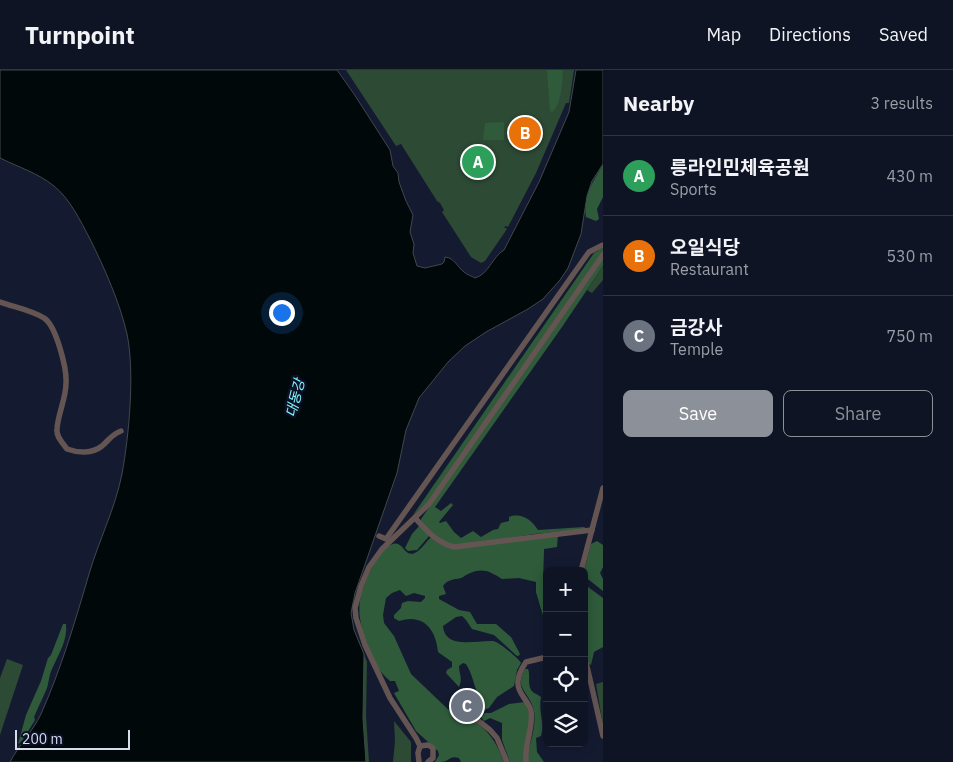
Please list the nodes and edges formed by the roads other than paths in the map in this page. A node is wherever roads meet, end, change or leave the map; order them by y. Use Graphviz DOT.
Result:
graph roads {
  1 [pos="603,245"];
  2 [pos="603,255"];
  3 [pos="0,302"];
  4 [pos="121,431"];
  5 [pos="603,488"];
  6 [pos="415,518"];
  7 [pos="592,530"];
  8 [pos="379,536"];
  9 [pos="582,567"];
  10 [pos="585,657"];
  11 [pos="543,658"];
  12 [pos="466,710"];
  13 [pos="603,736"];
  14 [pos="420,746"];
  15 [pos="420,762"];
  16 [pos="428,762"];
  17 [pos="507,762"];
  18 [pos="526,762"];
  1 -- 8 [label="street"];
  2 -- 6 [label="street"];
  3 -- 4 [label="street"];
  5 -- 7 [label="street"];
  6 -- 7 [label="street"];
  6 -- 14 [label="street"];
  7 -- 9 [label="street"];
  10 -- 13 [label="street"];
  11 -- 18 [label="street"];
  12 -- 17 [label="street"];
  14 -- 15 [label="street"];
  14 -- 16 [label="street"];
}
